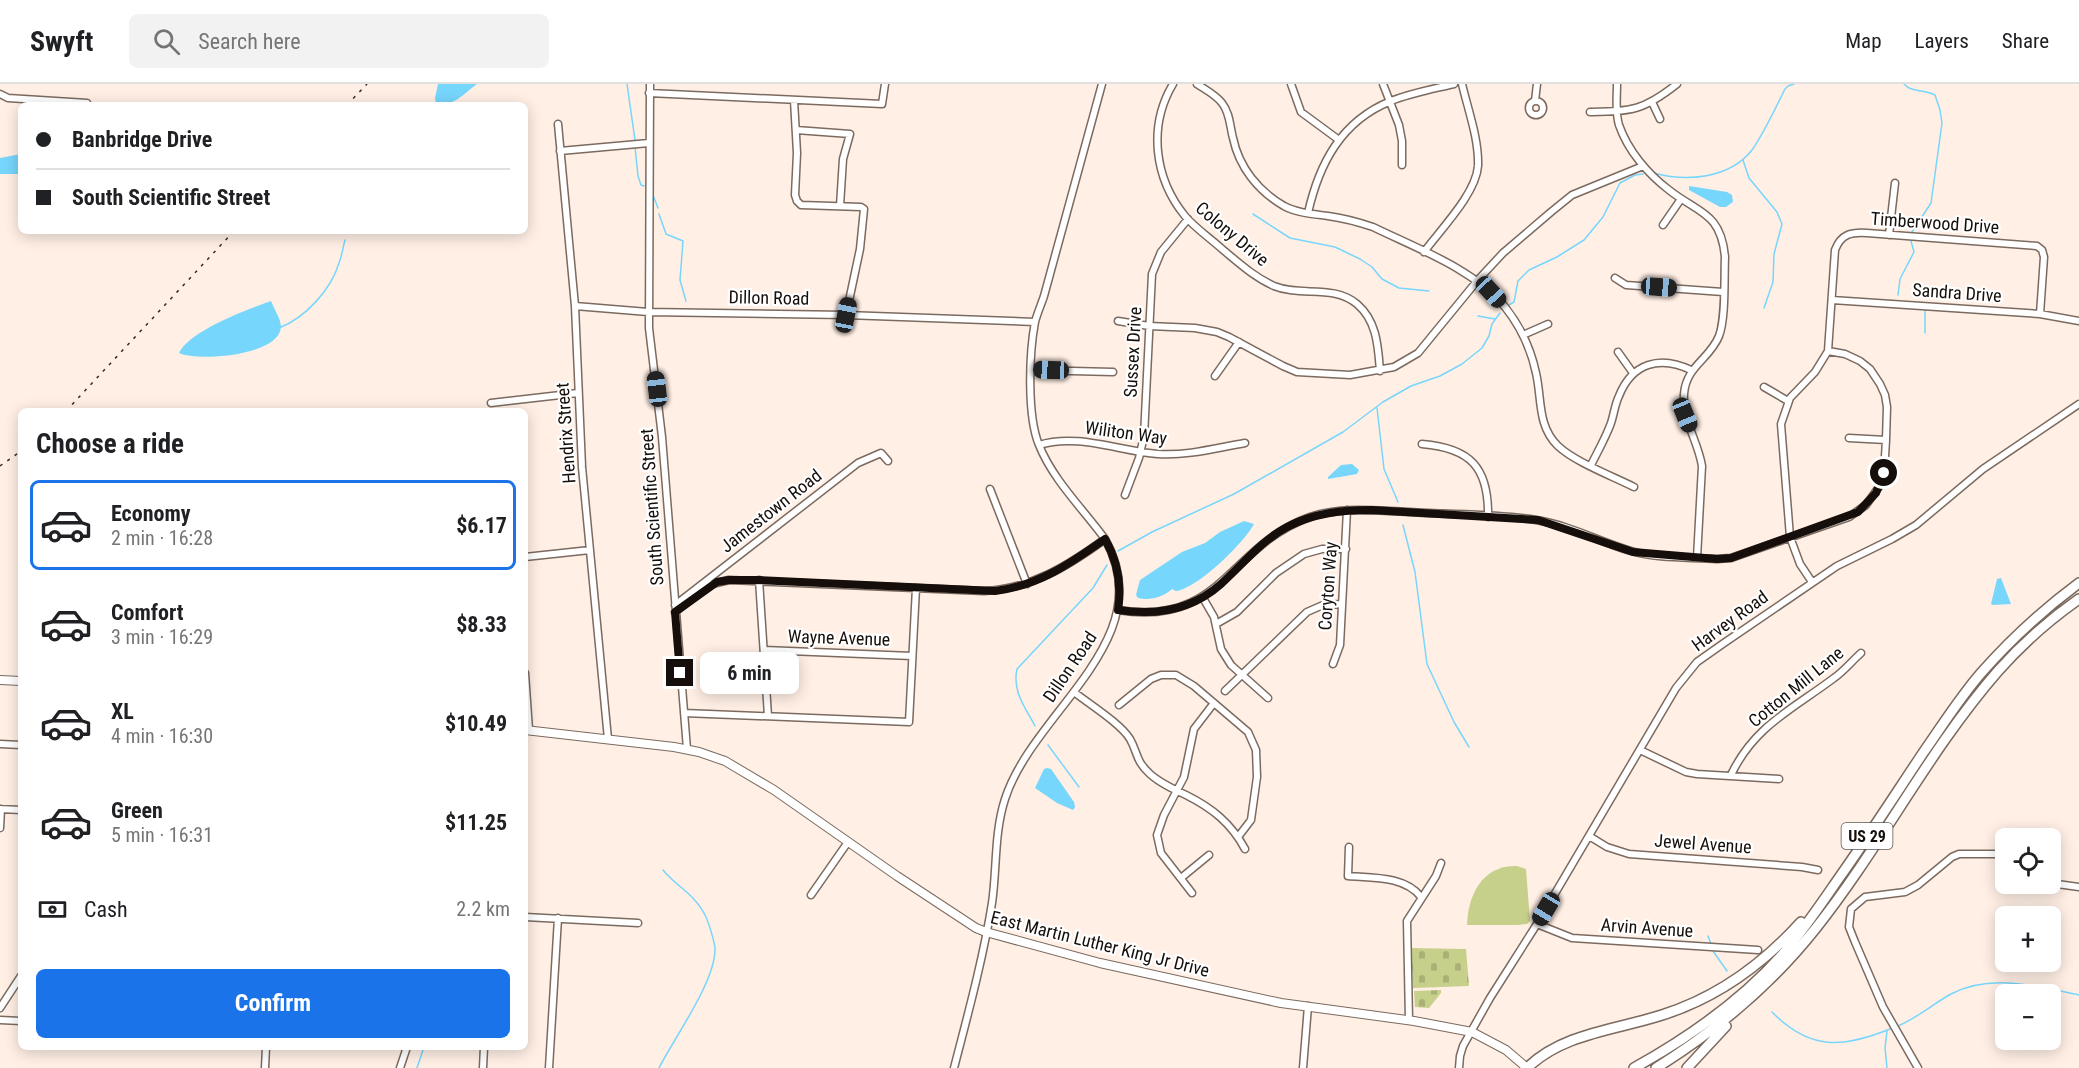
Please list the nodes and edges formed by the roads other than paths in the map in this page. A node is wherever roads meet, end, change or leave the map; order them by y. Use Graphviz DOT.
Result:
graph roads {
  1 [pos="650,84"];
  2 [pos="885,84"];
  3 [pos="1102,84"];
  4 [pos="1173,84"];
  5 [pos="1197,84"];
  6 [pos="1291,84"];
  7 [pos="1383,84"];
  8 [pos="1454,84"];
  9 [pos="1462,84"];
  10 [pos="1537,84"];
  11 [pos="1617,84"];
  12 [pos="1677,84"];
  13 [pos="649,93"];
  14 [pos="0,94"];
  15 [pos="794,100"];
  16 [pos="1535,101"];
  17 [pos="71,102"];
  18 [pos="1390,102"];
  19 [pos="1652,102"];
  20 [pos="1617,111"];
  21 [pos="1590,112"];
  22 [pos="1660,119"];
  23 [pos="558,124"];
  24 [pos="796,130"];
  25 [pos="1339,140"];
  26 [pos="649,143"];
  27 [pos="560,151"];
  28 [pos="1402,165"];
  29 [pos="1643,166"];
  30 [pos="1894,183"];
  31 [pos="1681,199"];
  32 [pos="840,207"];
  33 [pos="1308,213"];
  34 [pos="1188,219"];
  35 [pos="1663,225"];
  36 [pos="1889,235"];
  37 [pos="1424,252"];
  38 [pos="1615,278"];
  39 [pos="1477,281"];
  40 [pos="1723,292"];
  41 [pos="1832,300"];
  42 [pos="575,306"];
  43 [pos="648,312"];
  44 [pos="2040,314"];
  45 [pos="846,315"];
  46 [pos="1118,321"];
  47 [pos="2079,321"];
  48 [pos="1035,322"];
  49 [pos="1548,324"];
  50 [pos="1149,326"];
  51 [pos="1523,335"];
  52 [pos="1239,342"];
  53 [pos="1828,351"];
  54 [pos="1618,352"];
  55 [pos="1031,370"];
  56 [pos="1691,370"];
  57 [pos="1380,371"];
  58 [pos="1113,372"];
  59 [pos="1634,373"];
  60 [pos="1215,376"];
  61 [pos="1764,387"];
  62 [pos="578,393"];
  63 [pos="1788,400"];
  64 [pos="491,403"];
  65 [pos="2079,404"];
  66 [pos="1849,438"];
  67 [pos="1886,440"];
  68 [pos="1245,443"];
  69 [pos="1422,444"];
  70 [pos="1039,445"];
  71 [pos="1141,452"];
  72 [pos="888,461"];
  73 [pos="1591,465"];
  74 [pos="1634,487"];
  75 [pos="990,489"];
  76 [pos="1125,495"];
  77 [pos="1347,510"];
  78 [pos="1488,517"];
  79 [pos="1790,537"];
  80 [pos="1105,539"];
  81 [pos="1346,549"];
  82 [pos="590,550"];
  83 [pos="528,556"];
  84 [pos="1697,558"];
  85 [pos="759,580"];
  86 [pos="1812,582"];
  87 [pos="2079,583"];
  88 [pos="1027,584"];
  89 [pos="916,588"];
  90 [pos="1203,598"];
  91 [pos="2079,598"];
  92 [pos="675,604"];
  93 [pos="1342,604"];
  94 [pos="1118,610"];
  95 [pos="675,612"];
  96 [pos="1216,624"];
  97 [pos="764,650"];
  98 [pos="1861,654"];
  99 [pos="912,656"];
  100 [pos="1333,664"];
  101 [pos="1241,676"];
  102 [pos="0,680"];
  103 [pos="18,681"];
  104 [pos="1225,691"];
  105 [pos="1074,692"];
  106 [pos="1268,698"];
  107 [pos="1214,703"];
  108 [pos="1119,705"];
  109 [pos="684,713"];
  110 [pos="768,716"];
  111 [pos="528,730"];
  112 [pos="608,739"];
  113 [pos="0,744"];
  114 [pos="18,745"];
  115 [pos="687,749"];
  116 [pos="1640,750"];
  117 [pos="1731,775"];
  118 [pos="1779,779"];
  119 [pos="1176,790"];
  120 [pos="1,809"];
  121 [pos="18,810"];
  122 [pos="0,828"];
  123 [pos="1589,836"];
  124 [pos="1238,837"];
  125 [pos="848,842"];
  126 [pos="1349,846"];
  127 [pos="1245,849"];
  128 [pos="1995,854"];
  129 [pos="1209,855"];
  130 [pos="1441,863"];
  131 [pos="1818,870"];
  132 [pos="1181,878"];
  133 [pos="1834,884"];
  134 [pos="2061,885"];
  135 [pos="2079,887"];
  136 [pos="1192,893"];
  137 [pos="811,895"];
  138 [pos="1421,897"];
  139 [pos="528,917"];
  140 [pos="558,918"];
  141 [pos="638,923"];
  142 [pos="1537,924"];
  143 [pos="986,932"];
  144 [pos="1758,950"];
  145 [pos="18,981"];
  146 [pos="1770,981"];
  147 [pos="1308,1006"];
  148 [pos="0,1008"];
  149 [pos="0,1020"];
  150 [pos="1409,1020"];
  151 [pos="18,1022"];
  152 [pos="1472,1032"];
  153 [pos="266,1050"];
  154 [pos="406,1050"];
  155 [pos="484,1050"];
  156 [pos="265,1068"];
  157 [pos="400,1068"];
  158 [pos="483,1068"];
  159 [pos="549,1068"];
  160 [pos="954,1068"];
  161 [pos="1303,1068"];
  162 [pos="1459,1068"];
  163 [pos="1527,1068"];
  164 [pos="1634,1068"];
  165 [pos="1656,1068"];
  166 [pos="1687,1068"];
  167 [pos="1918,1068"];
  1 -- 13 [label="street, South Scientific Street"];
  2 -- 15 [label="street"];
  3 -- 48 [label="street, Dillon Road"];
  4 -- 34 [label="street, Colony Drive"];
  5 -- 33 [label="street"];
  6 -- 25 [label="street"];
  7 -- 18 [label="street"];
  8 -- 18 [label="street"];
  9 -- 37 [label="street"];
  10 -- 16 [label="street"];
  11 -- 20 [label="street"];
  12 -- 19 [label="street"];
  13 -- 15 [label="street"];
  13 -- 26 [label="street, South Scientific Street"];
  14 -- 17 [label="street"];
  15 -- 24 [label="street"];
  18 -- 25 [label="street"];
  18 -- 28 [label="street"];
  19 -- 20 [label="street"];
  19 -- 22 [label="street"];
  20 -- 21 [label="street"];
  20 -- 29 [label="street"];
  23 -- 27 [label="street, Hendrix Street"];
  24 -- 32 [label="street"];
  24 -- 32 [label="street"];
  25 -- 33 [label="street"];
  26 -- 27 [label="street"];
  26 -- 43 [label="street, South Scientific Street"];
  27 -- 42 [label="street, Hendrix Street"];
  29 -- 31 [label="street"];
  29 -- 39 [label="street"];
  30 -- 36 [label="street"];
  31 -- 35 [label="street"];
  31 -- 40 [label="street"];
  32 -- 45 [label="street"];
  33 -- 37 [label="street"];
  34 -- 50 [label="street, Sussex Drive"];
  34 -- 57 [label="street, Colony Drive"];
  36 -- 41 [label="street, Timberwood Drive"];
  36 -- 44 [label="street, Timberwood Drive"];
  37 -- 39 [label="street"];
  38 -- 40 [label="street"];
  39 -- 51 [label="street"];
  39 -- 57 [label="street"];
  40 -- 56 [label="street"];
  41 -- 44 [label="street, Sandra Drive"];
  41 -- 53 [label="street, Timberwood Drive"];
  42 -- 43 [label="street, Dillon Road"];
  42 -- 62 [label="street, Hendrix Street"];
  43 -- 45 [label="street, Dillon Road"];
  43 -- 92 [label="street, South Scientific Street"];
  44 -- 47 [label="street, Sandra Drive"];
  45 -- 48 [label="street, Dillon Road"];
  46 -- 50 [label="street"];
  48 -- 55 [label="street, Dillon Road"];
  49 -- 51 [label="street"];
  50 -- 52 [label="street"];
  50 -- 71 [label="street, Sussex Drive"];
  51 -- 73 [label="street"];
  52 -- 57 [label="street"];
  52 -- 60 [label="street"];
  53 -- 63 [label="street, Timberwood Drive"];
  53 -- 67 [label="street"];
  54 -- 59 [label="street"];
  55 -- 58 [label="street"];
  55 -- 70 [label="street, Dillon Road"];
  56 -- 59 [label="street"];
  56 -- 84 [label="street"];
  59 -- 73 [label="street"];
  61 -- 63 [label="street"];
  62 -- 64 [label="street"];
  62 -- 82 [label="street, Hendrix Street"];
  63 -- 79 [label="street"];
  65 -- 86 [label="street, Harvey Road"];
  66 -- 67 [label="street"];
  67 -- 79 [label="street"];
  68 -- 71 [label="street, Wiliton Way"];
  69 -- 78 [label="street"];
  70 -- 71 [label="street, Wiliton Way"];
  70 -- 80 [label="street, Dillon Road"];
  71 -- 76 [label="street, Sussex Drive"];
  72 -- 92 [label="street, Jamestown Road"];
  73 -- 74 [label="street"];
  75 -- 88 [label="street"];
  77 -- 78 [label="street"];
  77 -- 81 [label="street, Coryton Way"];
  77 -- 90 [label="street"];
  78 -- 84 [label="street"];
  79 -- 84 [label="street"];
  79 -- 86 [label="street"];
  80 -- 88 [label="street"];
  80 -- 94 [label="street, Dillon Road"];
  81 -- 93 [label="street, Coryton Way"];
  81 -- 96 [label="street"];
  82 -- 83 [label="street"];
  82 -- 112 [label="street, Hendrix Street"];
  85 -- 89 [label="street"];
  85 -- 95 [label="street"];
  85 -- 97 [label="street"];
  86 -- 116 [label="street, Harvey Road"];
  87 -- 133 [label="highway, US 29"];
  88 -- 89 [label="street"];
  89 -- 99 [label="street"];
  90 -- 94 [label="street"];
  90 -- 96 [label="street"];
  91 -- 146 [label="highway, US 29"];
  92 -- 95 [label="street, South Scientific Street"];
  93 -- 100 [label="street, Coryton Way"];
  93 -- 101 [label="street"];
  94 -- 105 [label="street, Dillon Road"];
  95 -- 109 [label="street, South Scientific Street"];
  96 -- 101 [label="street"];
  97 -- 99 [label="street, Wayne Avenue"];
  97 -- 110 [label="street"];
  98 -- 117 [label="street, Cotton Mill Lane"];
  99 -- 110 [label="street"];
  101 -- 104 [label="street"];
  101 -- 106 [label="street"];
  102 -- 103 [label="main road"];
  105 -- 119 [label="street"];
  105 -- 143 [label="street, Dillon Road"];
  107 -- 108 [label="street"];
  107 -- 119 [label="street"];
  107 -- 124 [label="street"];
  109 -- 110 [label="street"];
  109 -- 115 [label="street, South Scientific Street"];
  111 -- 112 [label="main road, East Martin Luther King Jr Drive"];
  112 -- 115 [label="main road, East Martin Luther King Jr Drive"];
  113 -- 114 [label="street"];
  115 -- 125 [label="main road, East Martin Luther King Jr Drive"];
  116 -- 117 [label="street"];
  116 -- 123 [label="street, Harvey Road"];
  117 -- 118 [label="street"];
  119 -- 124 [label="street"];
  119 -- 132 [label="street"];
  120 -- 121 [label="street"];
  120 -- 122 [label="street"];
  123 -- 131 [label="street, Jewel Avenue"];
  123 -- 142 [label="street, Harvey Road"];
  124 -- 127 [label="street"];
  125 -- 137 [label="street"];
  125 -- 143 [label="main road, East Martin Luther King Jr Drive"];
  126 -- 138 [label="street"];
  128 -- 167 [label="street"];
  129 -- 132 [label="street"];
  130 -- 138 [label="street"];
  132 -- 136 [label="street"];
  133 -- 163 [label="highway"];
  133 -- 164 [label="highway, US 29"];
  134 -- 135 [label="street"];
  138 -- 150 [label="street"];
  139 -- 140 [label="street"];
  140 -- 141 [label="street"];
  140 -- 159 [label="street"];
  142 -- 144 [label="street, Arvin Avenue"];
  142 -- 152 [label="street, Harvey Road"];
  143 -- 147 [label="main road, East Martin Luther King Jr Drive"];
  143 -- 160 [label="street, Dillon Road"];
  145 -- 148 [label="street"];
  146 -- 165 [label="highway, US 29"];
  146 -- 166 [label="highway"];
  147 -- 150 [label="main road, East Martin Luther King Jr Drive"];
  147 -- 161 [label="street"];
  149 -- 151 [label="street"];
  150 -- 152 [label="main road, East Martin Luther King Jr Drive"];
  152 -- 162 [label="street, Harvey Road"];
  152 -- 163 [label="main road, East Martin Luther King Jr Drive"];
  153 -- 156 [label="street"];
  154 -- 157 [label="street"];
  155 -- 158 [label="street"];
}
